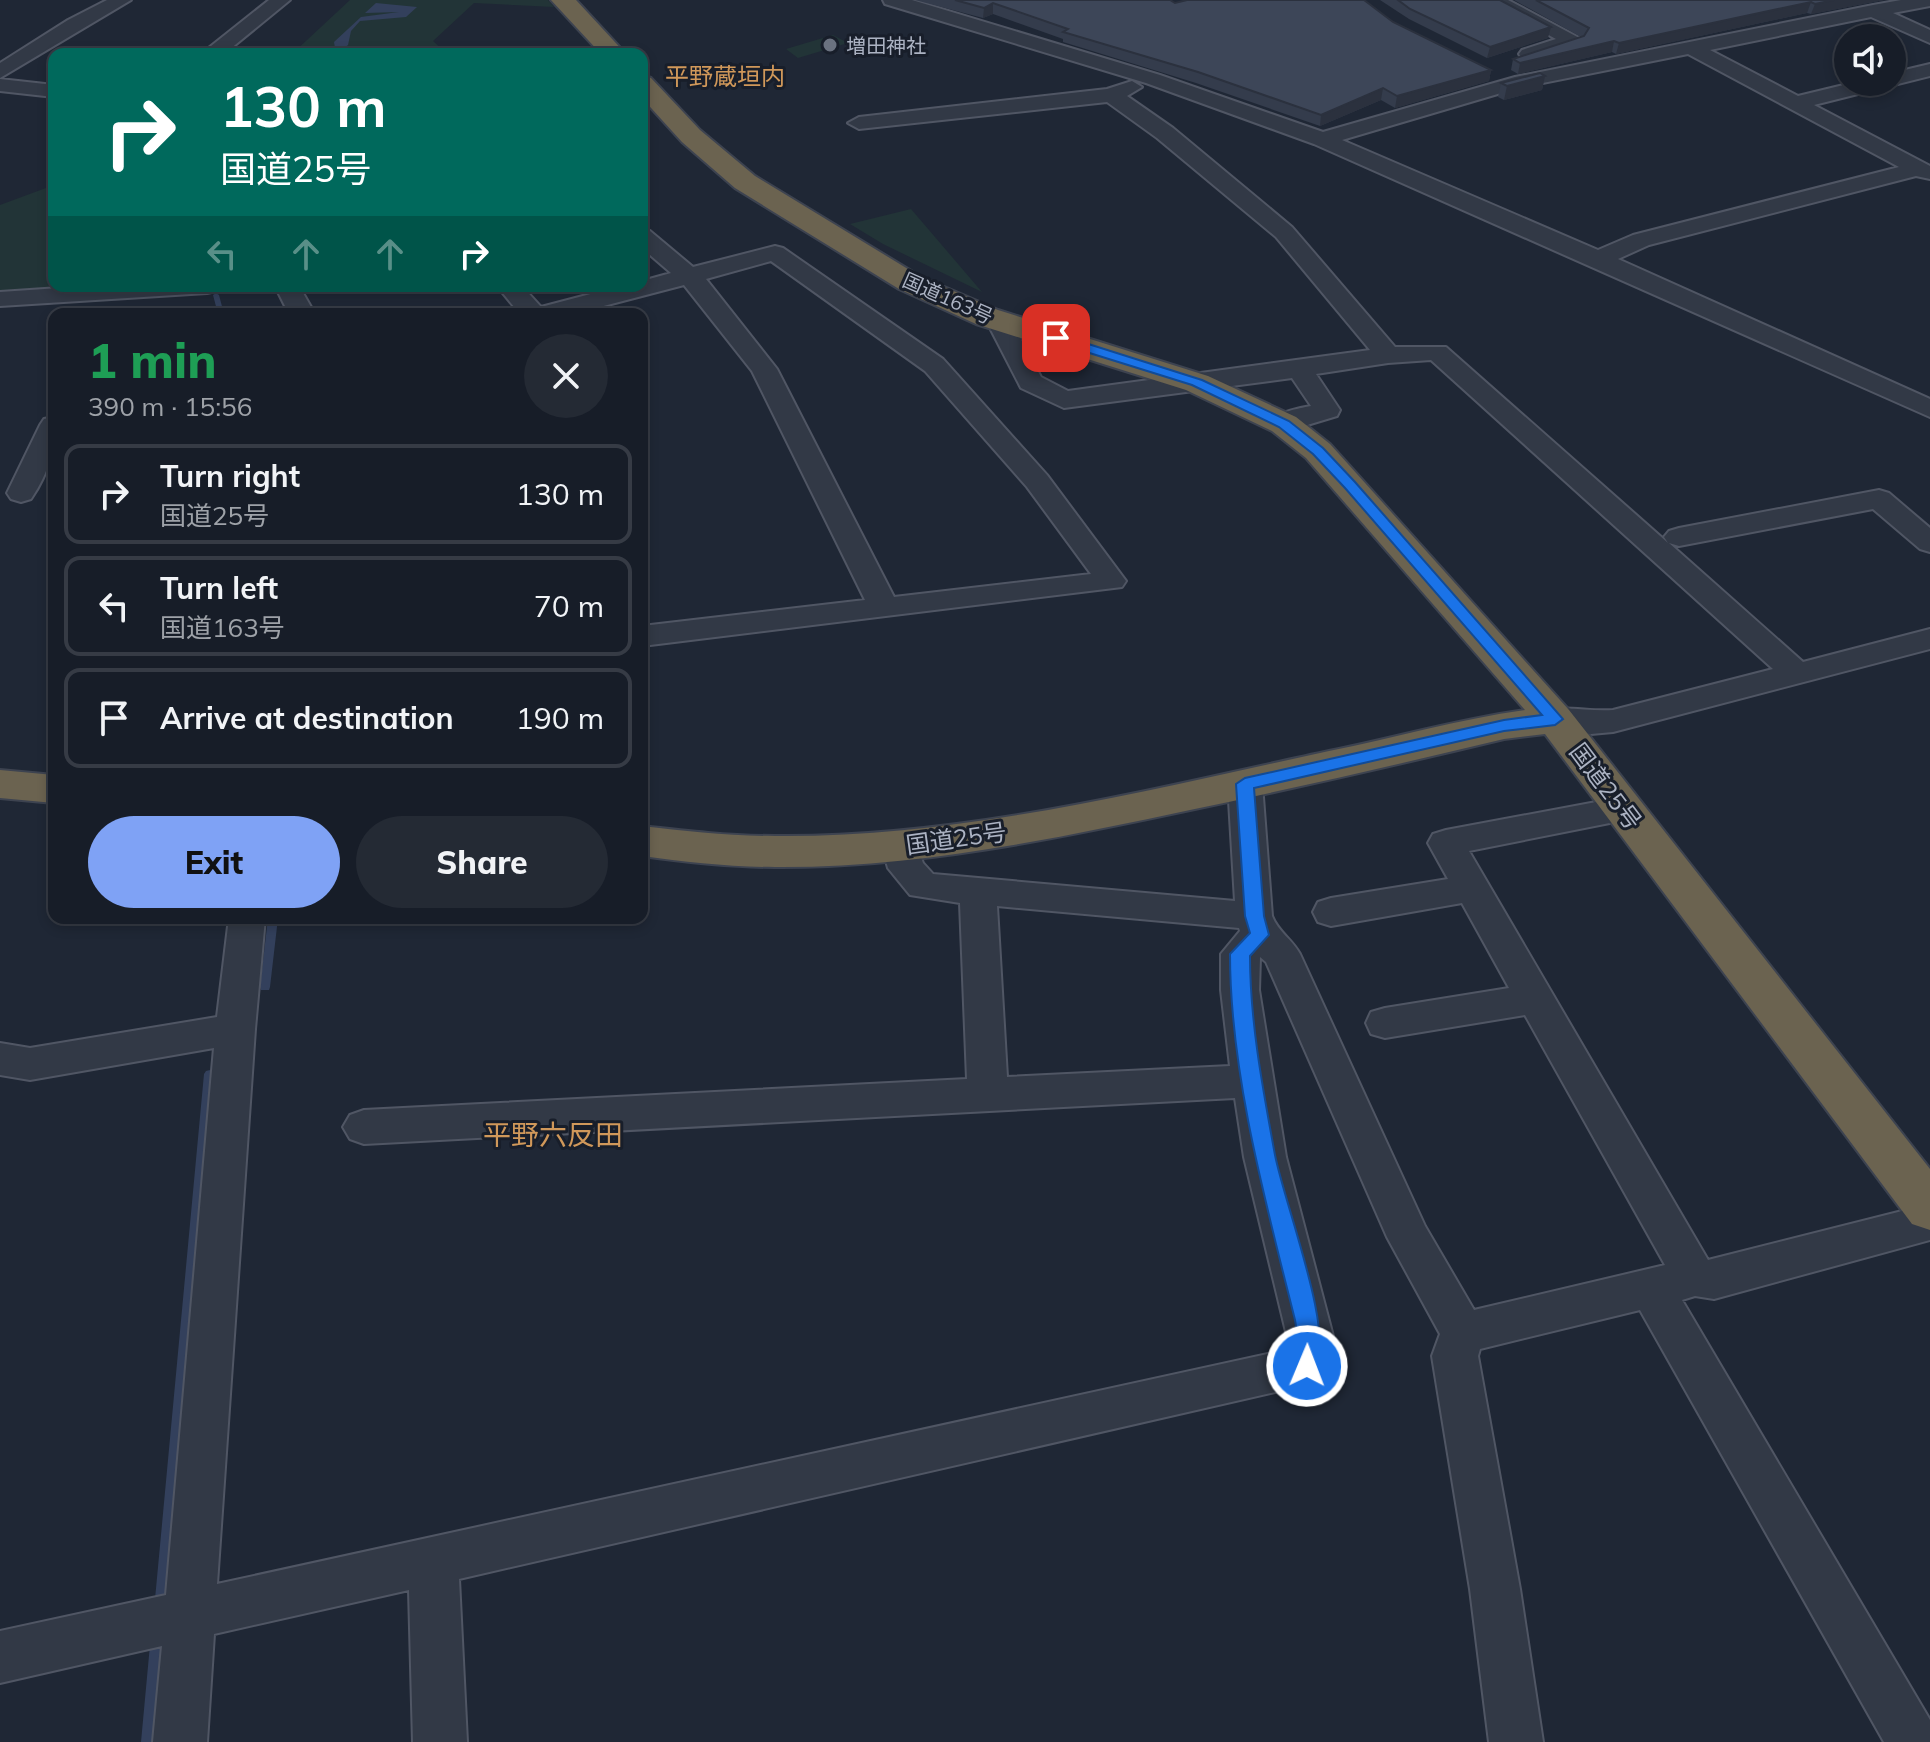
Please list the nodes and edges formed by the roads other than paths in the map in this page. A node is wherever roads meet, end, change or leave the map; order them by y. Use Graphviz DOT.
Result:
graph roads {
  1 [pos="122,0"];
  2 [pos="281,0"];
  3 [pos="563,0"];
  4 [pos="892,0"];
  5 [pos="1493,0"];
  6 [pos="1930,0"];
  7 [pos="1873,11"];
  8 [pos="1930,37"];
  9 [pos="219,48"];
  10 [pos="608,48"];
  11 [pos="1691,48"];
  12 [pos="1515,59"];
  13 [pos="1486,68"];
  14 [pos="1930,70"];
  15 [pos="0,72"];
  16 [pos="1906,76"];
  17 [pos="1153,79"];
  18 [pos="1515,83"];
  19 [pos="0,85"];
  20 [pos="48,90"];
  21 [pos="1834,94"];
  22 [pos="1111,95"];
  23 [pos="648,97"];
  24 [pos="1796,103"];
  25 [pos="859,123"];
  26 [pos="1322,139"];
  27 [pos="1924,172"];
  28 [pos="648,241"];
  29 [pos="1598,259"];
  30 [pos="687,275"];
  31 [pos="648,286"];
  32 [pos="170,292"];
  33 [pos="514,292"];
  34 [pos="625,292"];
  35 [pos="0,299"];
  36 [pos="113,303"];
  37 [pos="529,308"];
  38 [pos="566,308"];
  39 [pos="1000,322"];
  40 [pos="1388,355"];
  41 [pos="1299,369"];
  42 [pos="1197,383"];
  43 [pos="1930,409"];
  44 [pos="1284,424"];
  45 [pos="48,435"];
  46 [pos="48,489"];
  47 [pos="11,495"];
  48 [pos="1679,537"];
  49 [pos="1930,543"];
  50 [pos="884,608"];
  51 [pos="648,635"];
  52 [pos="1930,639"];
  53 [pos="1795,672"];
  54 [pos="1555,719"];
  55 [pos="0,784"];
  56 [pos="1245,784"];
  57 [pos="48,788"];
  58 [pos="1623,809"];
  59 [pos="648,842"];
  60 [pos="900,846"];
  61 [pos="1473,888"];
  62 [pos="978,892"];
  63 [pos="1331,912"];
  64 [pos="246,924"];
  65 [pos="1257,926"];
  66 [pos="1536,998"];
  67 [pos="1385,1023"];
  68 [pos="235,1029"];
  69 [pos="0,1059"];
  70 [pos="1252,1081"];
  71 [pos="988,1092"];
  72 [pos="364,1127"];
  73 [pos="1930,1208"];
  74 [pos="1930,1222"];
  75 [pos="1673,1282"];
  76 [pos="1463,1333"];
  77 [pos="433,1560"];
  78 [pos="169,1620"];
  79 [pos="0,1657"];
  80 [pos="180,1742"];
  81 [pos="440,1742"];
  82 [pos="1516,1742"];
  83 [pos="1913,1742"];
  1 -- 15 [label="street"];
  2 -- 9 [label="street"];
  3 -- 10 [label="highway"];
  4 -- 17 [label="street"];
  5 -- 12 [label="street"];
  6 -- 7 [label="street"];
  7 -- 8 [label="street"];
  7 -- 11 [label="street"];
  11 -- 18 [label="street"];
  11 -- 24 [label="street"];
  13 -- 18 [label="street"];
  14 -- 16 [label="street"];
  17 -- 22 [label="street"];
  17 -- 26 [label="street"];
  18 -- 26 [label="street"];
  19 -- 20 [label="street"];
  21 -- 24 [label="street"];
  22 -- 25 [label="street"];
  22 -- 40 [label="street"];
  23 -- 39 [label="highway, 国道163号"];
  24 -- 27 [label="street"];
  26 -- 29 [label="street"];
  27 -- 29 [label="street"];
  28 -- 30 [label="street"];
  29 -- 43 [label="street"];
  30 -- 31 [label="street"];
  30 -- 50 [label="street"];
  30 -- 50 [label="street"];
  32 -- 36 [label="street"];
  33 -- 37 [label="street"];
  34 -- 38 [label="street"];
  35 -- 36 [label="street"];
  39 -- 42 [label="highway, 国道163号"];
  39 -- 42 [label="street"];
  40 -- 41 [label="street"];
  40 -- 53 [label="street"];
  41 -- 42 [label="street"];
  41 -- 44 [label="street"];
  42 -- 44 [label="highway, 国道163号"];
  44 -- 54 [label="highway, 国道163号"];
  45 -- 47 [label="street"];
  46 -- 47 [label="street"];
  48 -- 49 [label="street"];
  50 -- 51 [label="street"];
  52 -- 53 [label="street"];
  53 -- 54 [label="street"];
  54 -- 56 [label="highway, 国道25号"];
  54 -- 58 [label="highway, 国道25号"];
  55 -- 57 [label="highway"];
  56 -- 60 [label="highway, 国道25号"];
  56 -- 65 [label="street"];
  58 -- 61 [label="street"];
  58 -- 73 [label="highway, 国道25号"];
  59 -- 60 [label="highway, 国道25号"];
  60 -- 62 [label="street"];
  61 -- 63 [label="street"];
  61 -- 66 [label="street"];
  62 -- 65 [label="street"];
  62 -- 71 [label="street"];
  64 -- 68 [label="street"];
  65 -- 70 [label="street"];
  65 -- 76 [label="street"];
  66 -- 67 [label="street"];
  66 -- 75 [label="street"];
  68 -- 69 [label="street"];
  68 -- 78 [label="street"];
  70 -- 71 [label="street"];
  70 -- 77 [label="street"];
  71 -- 72 [label="street"];
  74 -- 75 [label="street"];
  75 -- 76 [label="street"];
  75 -- 83 [label="street"];
  76 -- 82 [label="street"];
  77 -- 78 [label="street"];
  77 -- 81 [label="street"];
  78 -- 79 [label="street"];
  78 -- 80 [label="street"];
}
